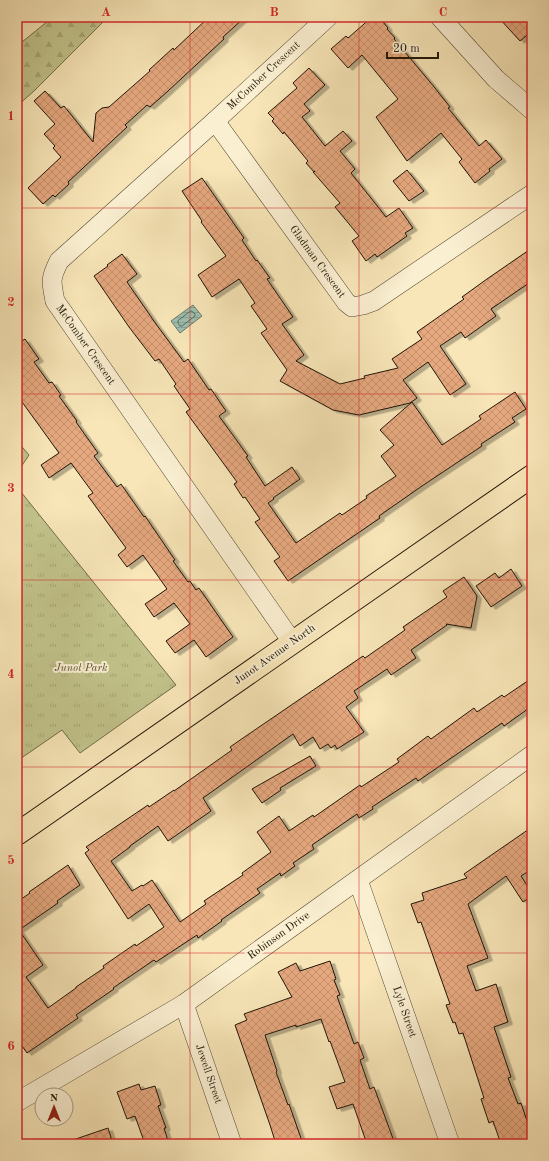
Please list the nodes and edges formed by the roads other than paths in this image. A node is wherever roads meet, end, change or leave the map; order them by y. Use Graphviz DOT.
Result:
graph roads {
  1 [pos="328,17"];
  2 [pos="440,17"];
  3 [pos="532,110"];
  4 [pos="215,121"];
  5 [pos="532,194"];
  6 [pos="532,476"];
  7 [pos="293,643"];
  8 [pos="532,755"];
  9 [pos="17,834"];
  10 [pos="358,880"];
  11 [pos="184,1004"];
  12 [pos="17,1102"];
  13 [pos="232,1144"];
  14 [pos="450,1144"];
  1 -- 4 [label="street, McComber Crescent"];
  2 -- 3 [label="street"];
  4 -- 5 [label="street, Gladman Crescent"];
  4 -- 7 [label="street, McComber Crescent"];
  6 -- 7 [label="main road, Junot Avenue North"];
  7 -- 9 [label="main road, Junot Avenue North"];
  8 -- 10 [label="street, Robinson Drive"];
  10 -- 11 [label="street, Robinson Drive"];
  10 -- 14 [label="street, Lyle Street"];
  11 -- 12 [label="street, Robinson Drive"];
  11 -- 13 [label="street, Jewell Street"];
}
